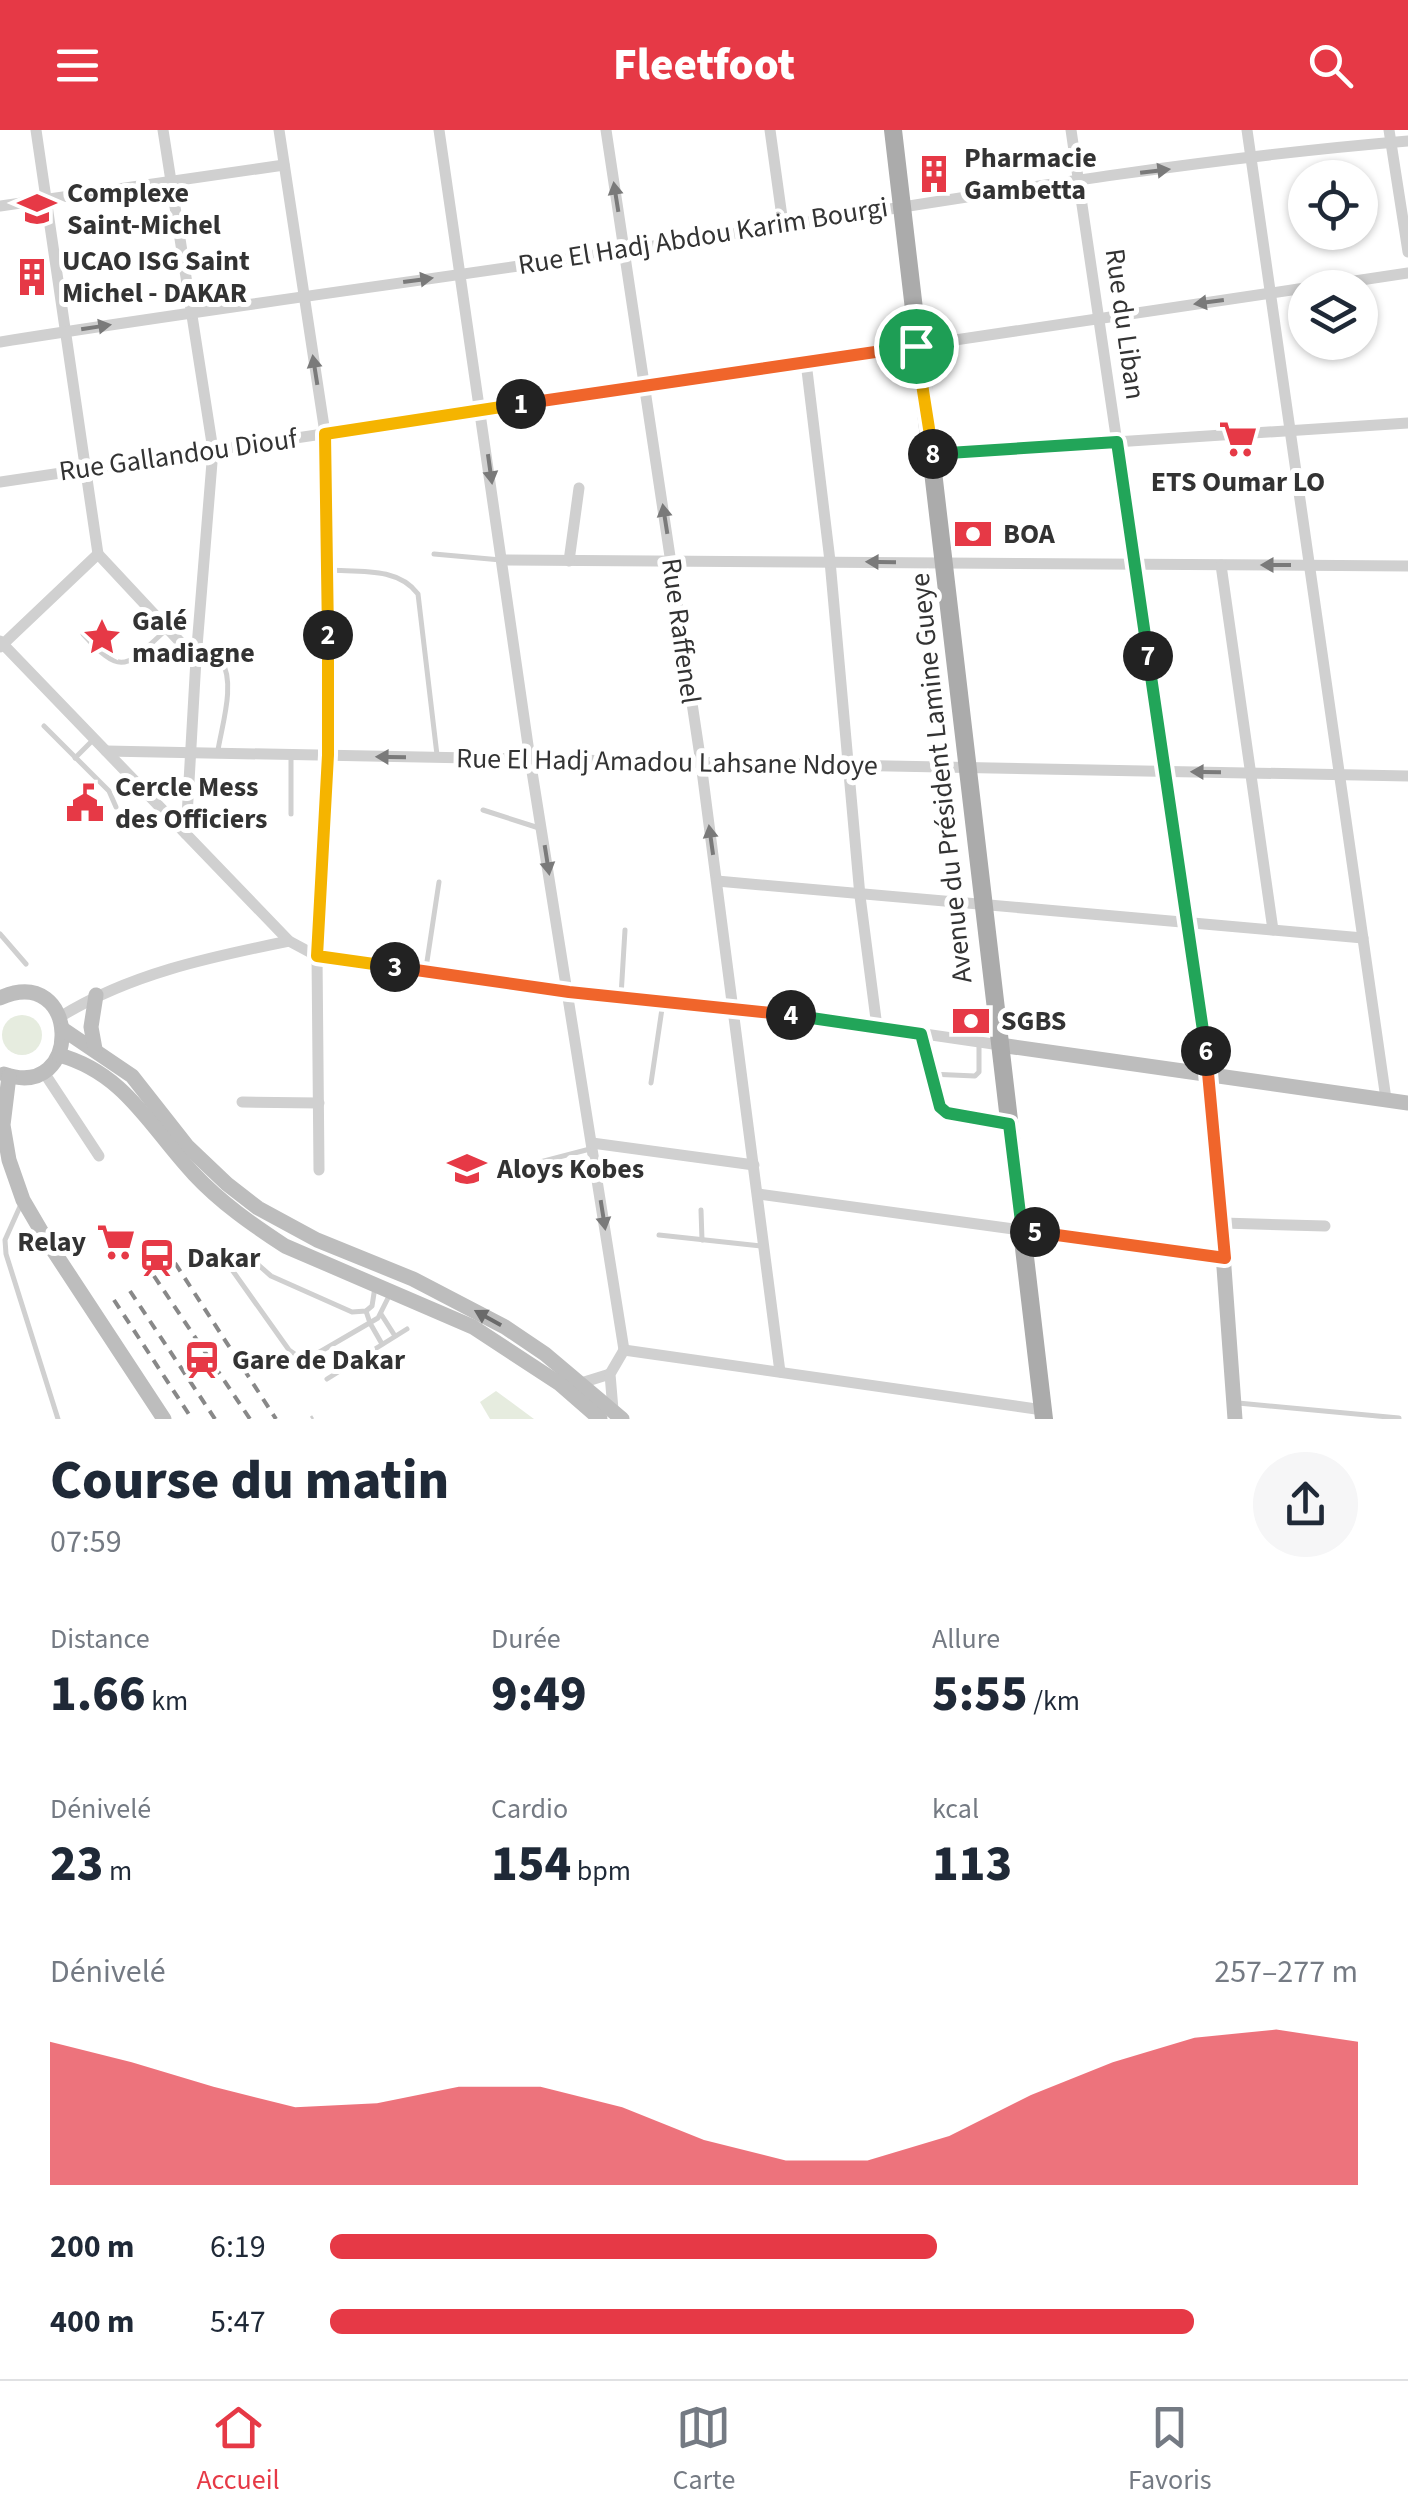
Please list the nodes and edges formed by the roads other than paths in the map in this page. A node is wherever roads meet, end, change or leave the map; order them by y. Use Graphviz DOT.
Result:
graph roads {
  1 [pos="36,130"];
  2 [pos="163,130"];
  3 [pos="278,130"];
  4 [pos="440,130"];
  5 [pos="606,130"];
  6 [pos="770,130"];
  7 [pos="893,130"];
  8 [pos="1070,130"];
  9 [pos="1247,130"];
  10 [pos="1390,136"];
  11 [pos="1408,141"];
  12 [pos="1251,159"];
  13 [pos="284,165"];
  14 [pos="1078,180"];
  15 [pos="171,181"];
  16 [pos="46,199"];
  17 [pos="902,205"];
  18 [pos="0,206"];
  19 [pos="783,224"];
  20 [pos="624,251"];
  21 [pos="1408,252"];
  22 [pos="1408,273"];
  23 [pos="461,274"];
  24 [pos="1378,277"];
  25 [pos="1288,290"];
  26 [pos="1270,293"];
  27 [pos="304,296"];
  28 [pos="192,312"];
  29 [pos="1098,319"];
  30 [pos="65,332"];
  31 [pos="0,342"];
  32 [pos="916,346"];
  33 [pos="806,362"];
  34 [pos="645,386"];
  35 [pos="482,410"];
  36 [pos="1408,423"];
  37 [pos="1290,430"];
  38 [pos="325,434"];
  39 [pos="1117,442"];
  40 [pos="213,450"];
  41 [pos="932,454"];
  42 [pos="86,469"];
  43 [pos="0,482"];
  44 [pos="579,488"];
  45 [pos="98,554"];
  46 [pos="434,554"];
  47 [pos="503,560"];
  48 [pos="569,560"];
  49 [pos="830,561"];
  50 [pos="671,562"];
  51 [pos="945,563"];
  52 [pos="1135,564"];
  53 [pos="1221,565"];
  54 [pos="1309,566"];
  55 [pos="1408,566"];
  56 [pos="329,570"];
  57 [pos="166,630"];
  58 [pos="84,634"];
  59 [pos="1,644"];
  60 [pos="196,659"];
  61 [pos="44,726"];
  62 [pos="94,738"];
  63 [pos="106,751"];
  64 [pos="190,753"];
  65 [pos="218,753"];
  66 [pos="291,754"];
  67 [pos="328,755"];
  68 [pos="75,758"];
  69 [pos="437,758"];
  70 [pos="530,759"];
  71 [pos="700,763"];
  72 [pos="848,765"];
  73 [pos="969,768"];
  74 [pos="1164,772"];
  75 [pos="1250,773"];
  76 [pos="1337,775"];
  77 [pos="1408,776"];
  78 [pos="116,807"];
  79 [pos="484,810"];
  80 [pos="291,814"];
  81 [pos="542,829"];
  82 [pos="186,834"];
  83 [pos="717,881"];
  84 [pos="439,882"];
  85 [pos="860,896"];
  86 [pos="983,904"];
  87 [pos="1188,922"];
  88 [pos="625,930"];
  89 [pos="1273,930"];
  90 [pos="0,934"];
  91 [pos="1362,938"];
  92 [pos="289,940"];
  93 [pos="317,956"];
  94 [pos="26,964"];
  95 [pos="426,972"];
  96 [pos="569,992"];
  97 [pos="96,995"];
  98 [pos="1,996"];
  99 [pos="621,997"];
  100 [pos="663,1000"];
  101 [pos="734,1006"];
  102 [pos="62,1024"];
  103 [pos="877,1027"];
  104 [pos="921,1034"];
  105 [pos="979,1042"];
  106 [pos="1000,1045"];
  107 [pos="95,1050"];
  108 [pos="59,1055"];
  109 [pos="43,1072"];
  110 [pos="4,1074"];
  111 [pos="930,1074"];
  112 [pos="1210,1074"];
  113 [pos="651,1083"];
  114 [pos="1386,1100"];
  115 [pos="242,1102"];
  116 [pos="319,1102"];
  117 [pos="1408,1102"];
  118 [pos="1009,1124"];
  119 [pos="593,1145"];
  120 [pos="98,1156"];
  121 [pos="754,1165"];
  122 [pos="319,1170"];
  123 [pos="505,1171"];
  124 [pos="758,1194"];
  125 [pos="23,1200"];
  126 [pos="701,1210"];
  127 [pos="1223,1223"];
  128 [pos="1325,1226"];
  129 [pos="1022,1230"];
  130 [pos="659,1235"];
  131 [pos="5,1240"];
  132 [pos="702,1240"];
  133 [pos="764,1246"];
  134 [pos="0,1249"];
  135 [pos="1225,1258"];
  136 [pos="375,1284"];
  137 [pos="391,1292"];
  138 [pos="366,1311"];
  139 [pos="352,1312"];
  140 [pos="381,1314"];
  141 [pos="370,1323"];
  142 [pos="406,1329"];
  143 [pos="350,1334"];
  144 [pos="395,1336"];
  145 [pos="382,1344"];
  146 [pos="624,1350"];
  147 [pos="780,1372"];
  148 [pos="610,1374"];
  149 [pos="327,1380"];
  150 [pos="581,1383"];
  151 [pos="1234,1411"];
  152 [pos="1043,1414"];
  153 [pos="611,1416"];
  154 [pos="1399,1418"];
  155 [pos="58,1419"];
  156 [pos="164,1419"];
  1 -- 16 [label="street"];
  2 -- 15 [label="street"];
  3 -- 13 [label="street"];
  4 -- 23 [label="street"];
  20 -- 5 [label="street, Rue Raffenel, one-way"];
  6 -- 19 [label="street"];
  7 -- 17 [label="main road, Avenue du Président Lamine Gueye"];
  8 -- 14 [label="street, Rue du Liban"];
  9 -- 12 [label="street"];
  10 -- 11 [label="street, Rue El Hadj Abdou Karim Bourgi"];
  10 -- 12 [label="street, Rue El Hadj Abdou Karim Bourgi"];
  10 -- 21 [label="street"];
  14 -- 12 [label="street, Rue El Hadj Abdou Karim Bourgi, one-way"];
  12 -- 26 [label="street"];
  13 -- 15 [label="street"];
  13 -- 27 [label="street"];
  14 -- 17 [label="street, Rue El Hadj Abdou Karim Bourgi"];
  14 -- 29 [label="street, Rue du Liban"];
  15 -- 16 [label="street"];
  15 -- 28 [label="street"];
  16 -- 18 [label="street"];
  16 -- 30 [label="street"];
  17 -- 19 [label="street, Rue El Hadj Abdou Karim Bourgi"];
  17 -- 32 [label="main road, Avenue du Président Lamine Gueye"];
  19 -- 20 [label="street, Rue El Hadj Abdou Karim Bourgi"];
  20 -- 23 [label="street, Rue El Hadj Abdou Karim Bourgi"];
  20 -- 34 [label="street, Rue Raffenel"];
  22 -- 24 [label="street, Rue Gallandou Diouf"];
  27 -- 23 [label="street, Rue El Hadj Abdou Karim Bourgi, one-way"];
  23 -- 35 [label="street"];
  25 -- 26 [label="street, Rue Gallandou Diouf"];
  26 -- 29 [label="street, Rue Gallandou Diouf, one-way"];
  26 -- 37 [label="street"];
  27 -- 28 [label="street, Rue El Hadj Abdou Karim Bourgi"];
  38 -- 27 [label="street, one-way"];
  30 -- 28 [label="street, Rue El Hadj Abdou Karim Bourgi, one-way"];
  28 -- 40 [label="street"];
  29 -- 32 [label="street, Rue Gallandou Diouf"];
  29 -- 39 [label="street, Rue du Liban"];
  30 -- 31 [label="street, Rue El Hadj Abdou Karim Bourgi"];
  30 -- 42 [label="street"];
  32 -- 33 [label="street, Rue Gallandou Diouf"];
  32 -- 41 [label="main road, Avenue du Président Lamine Gueye"];
  33 -- 34 [label="street, Rue Gallandou Diouf"];
  33 -- 49 [label="street"];
  34 -- 35 [label="street, Rue Gallandou Diouf"];
  50 -- 34 [label="street, Rue Raffenel, one-way"];
  35 -- 38 [label="street, Rue Gallandou Diouf"];
  35 -- 47 [label="street, one-way"];
  36 -- 37 [label="street"];
  37 -- 39 [label="street"];
  37 -- 54 [label="street"];
  38 -- 40 [label="street, Rue Gallandou Diouf"];
  38 -- 56 [label="street"];
  39 -- 41 [label="street"];
  39 -- 52 [label="street, Rue du Liban"];
  40 -- 42 [label="street, Rue Gallandou Diouf"];
  40 -- 60 [label="street"];
  41 -- 51 [label="main road, Avenue du Président Lamine Gueye"];
  42 -- 43 [label="street, Rue Gallandou Diouf"];
  42 -- 45 [label="street"];
  44 -- 48 [label="street"];
  45 -- 57 [label="street"];
  45 -- 59 [label="street"];
  46 -- 47 [label="lane"];
  47 -- 48 [label="street"];
  47 -- 70 [label="street"];
  48 -- 50 [label="street"];
  49 -- 50 [label="street"];
  51 -- 49 [label="street, one-way"];
  49 -- 72 [label="street"];
  50 -- 71 [label="street, Rue Raffenel"];
  51 -- 52 [label="street"];
  51 -- 73 [label="main road, Avenue du Président Lamine Gueye"];
  52 -- 53 [label="street"];
  52 -- 74 [label="street, Rue du Liban"];
  54 -- 53 [label="street, one-way"];
  53 -- 75 [label="street"];
  54 -- 55 [label="street"];
  54 -- 76 [label="street"];
  56 -- 67 [label="street"];
  56 -- 69 [label="lane"];
  57 -- 58 [label="lane"];
  57 -- 60 [label="street"];
  59 -- 62 [label="street"];
  60 -- 64 [label="street"];
  60 -- 65 [label="lane"];
  61 -- 68 [label="lane"];
  62 -- 63 [label="street"];
  62 -- 68 [label="lane"];
  63 -- 64 [label="street, Rue El Hadj Amadou Lahsane Ndoye"];
  63 -- 82 [label="street"];
  64 -- 65 [label="street, Rue El Hadj Amadou Lahsane Ndoye"];
  64 -- 82 [label="street"];
  65 -- 66 [label="street, Rue El Hadj Amadou Lahsane Ndoye"];
  66 -- 67 [label="street, Rue El Hadj Amadou Lahsane Ndoye"];
  66 -- 80 [label="lane"];
  69 -- 67 [label="street, Rue El Hadj Amadou Lahsane Ndoye, one-way"];
  67 -- 93 [label="street"];
  68 -- 78 [label="lane"];
  69 -- 70 [label="street, Rue El Hadj Amadou Lahsane Ndoye"];
  70 -- 71 [label="street, Rue El Hadj Amadou Lahsane Ndoye"];
  70 -- 81 [label="street"];
  71 -- 72 [label="street, Rue El Hadj Amadou Lahsane Ndoye"];
  83 -- 71 [label="street, Rue Raffenel, one-way"];
  72 -- 73 [label="street, Rue El Hadj Amadou Lahsane Ndoye"];
  72 -- 85 [label="street"];
  73 -- 74 [label="street, Rue El Hadj Amadou Lahsane Ndoye"];
  73 -- 86 [label="main road, Avenue du Président Lamine Gueye"];
  75 -- 74 [label="street, Rue El Hadj Amadou Lahsane Ndoye, one-way"];
  74 -- 87 [label="street, Rue du Liban"];
  75 -- 76 [label="street, Rue El Hadj Amadou Lahsane Ndoye"];
  75 -- 89 [label="street"];
  76 -- 77 [label="street, Rue El Hadj Amadou Lahsane Ndoye"];
  76 -- 91 [label="street"];
  79 -- 81 [label="lane"];
  81 -- 96 [label="street, one-way"];
  82 -- 92 [label="street"];
  83 -- 85 [label="street"];
  83 -- 101 [label="street, Rue Raffenel"];
  84 -- 95 [label="lane"];
  85 -- 86 [label="street"];
  85 -- 103 [label="street"];
  86 -- 87 [label="street"];
  86 -- 106 [label="main road, Avenue du Président Lamine Gueye"];
  87 -- 89 [label="street"];
  87 -- 112 [label="street, Rue du Liban"];
  88 -- 99 [label="lane"];
  89 -- 91 [label="street"];
  90 -- 94 [label="lane"];
  91 -- 114 [label="street"];
  92 -- 93 [label="street"];
  92 -- 97 [label="street"];
  93 -- 95 [label="street"];
  93 -- 116 [label="street"];
  95 -- 96 [label="street"];
  96 -- 99 [label="street"];
  96 -- 119 [label="street"];
  97 -- 102 [label="street"];
  97 -- 107 [label="street"];
  98 -- 102 [label="street"];
  99 -- 100 [label="street"];
  100 -- 101 [label="street"];
  100 -- 113 [label="lane"];
  101 -- 103 [label="street"];
  101 -- 121 [label="street, Rue Raffenel"];
  102 -- 107 [label="street"];
  102 -- 108 [label="street"];
  103 -- 104 [label="street"];
  104 -- 105 [label="street"];
  104 -- 111 [label="lane"];
  105 -- 106 [label="street"];
  105 -- 111 [label="lane"];
  106 -- 112 [label="street"];
  106 -- 118 [label="main road, Avenue du Président Lamine Gueye"];
  150 -- 107 [label="street, one-way"];
  108 -- 109 [label="street"];
  108 -- 136 [label="street"];
  109 -- 110 [label="street"];
  109 -- 120 [label="street"];
  110 -- 125 [label="street"];
  111 -- 118 [label="lane"];
  112 -- 114 [label="street"];
  112 -- 127 [label="street, Rue du Liban"];
  114 -- 117 [label="street"];
  115 -- 116 [label="street"];
  116 -- 122 [label="street"];
  118 -- 129 [label="main road, Avenue du Président Lamine Gueye"];
  119 -- 121 [label="street"];
  119 -- 123 [label="lane"];
  119 -- 146 [label="street, one-way"];
  121 -- 124 [label="street, Rue Raffenel"];
  124 -- 129 [label="street"];
  124 -- 133 [label="street, Rue Raffenel"];
  125 -- 131 [label="lane"];
  125 -- 156 [label="street"];
  126 -- 132 [label="lane"];
  127 -- 128 [label="street"];
  127 -- 135 [label="street, Rue du Liban"];
  129 -- 135 [label="street"];
  129 -- 152 [label="main road, Avenue du Président Lamine Gueye"];
  130 -- 132 [label="lane"];
  131 -- 134 [label="lane"];
  131 -- 155 [label="lane"];
  132 -- 133 [label="lane"];
  133 -- 147 [label="street, Rue Raffenel"];
  135 -- 151 [label="street, Rue du Liban"];
  136 -- 137 [label="street"];
  136 -- 138 [label="lane"];
  137 -- 140 [label="lane"];
  137 -- 153 [label="street"];
  138 -- 139 [label="lane"];
  138 -- 141 [label="lane"];
  139 -- 143 [label="lane"];
  139 -- 143 [label="lane"];
  140 -- 141 [label="lane"];
  140 -- 144 [label="lane"];
  141 -- 143 [label="lane"];
  141 -- 145 [label="lane"];
  142 -- 144 [label="lane"];
  144 -- 145 [label="lane"];
  145 -- 149 [label="lane"];
  146 -- 147 [label="street"];
  146 -- 148 [label="street"];
  147 -- 152 [label="street"];
  148 -- 150 [label="street"];
  148 -- 153 [label="street"];
  150 -- 153 [label="street"];
  151 -- 154 [label="lane"];
}
